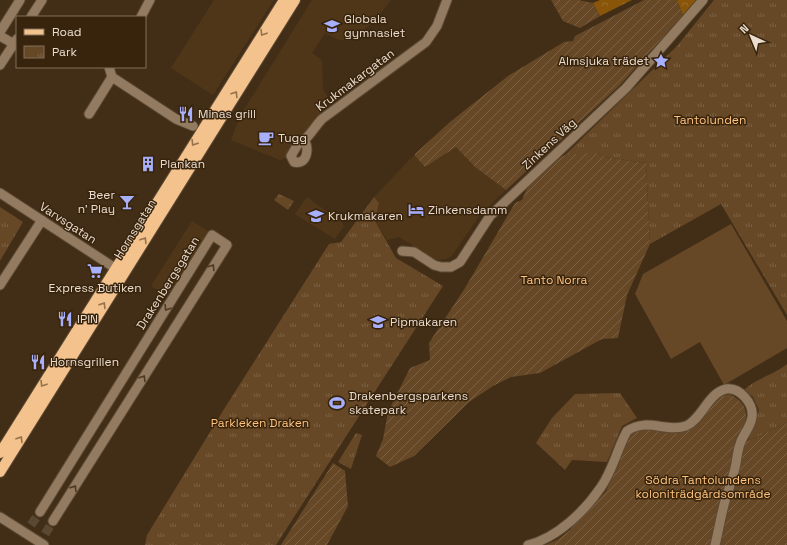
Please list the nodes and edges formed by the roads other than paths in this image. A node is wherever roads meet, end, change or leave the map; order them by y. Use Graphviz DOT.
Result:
graph roads {
  1 [pos="20,0"];
  2 [pos="42,0"];
  3 [pos="150,0"];
  4 [pos="284,0"];
  5 [pos="295,0"];
  6 [pos="447,0"];
  7 [pos="703,0"];
  8 [pos="32,16"];
  9 [pos="142,16"];
  10 [pos="0,32"];
  11 [pos="0,36"];
  12 [pos="15,42"];
  13 [pos="0,65"];
  14 [pos="109,68"];
  15 [pos="112,77"];
  16 [pos="89,114"];
  17 [pos="210,125"];
  18 [pos="193,126"];
  19 [pos="305,141"];
  20 [pos="0,193"];
  21 [pos="42,220"];
  22 [pos="402,251"];
  23 [pos="119,270"];
  24 [pos="0,285"];
  25 [pos="0,453"];
  26 [pos="0,472"];
  27 [pos="40,512"];
  28 [pos="0,517"];
  29 [pos="54,521"];
  30 [pos="31,525"];
  31 [pos="26,534"];
  32 [pos="45,534"];
  33 [pos="42,544"];
  34 [pos="528,545"];
  35 [pos="715,545"];
  1 -- 10 [label="street"];
  2 -- 8 [label="street"];
  3 -- 9 [label="street"];
  4 -- 17 [label="main road, Hornsgatan, one-way"];
  17 -- 5 [label="main road, Hornsgatan, one-way"];
  6 -- 19 [label="street, Krukmakargatan"];
  7 -- 22 [label="street, Zinkens Väg"];
  11 -- 12 [label="street"];
  12 -- 13 [label="street"];
  14 -- 15 [label="street"];
  15 -- 16 [label="street"];
  15 -- 18 [label="street"];
  17 -- 23 [label="main road, Hornsgatan"];
  20 -- 21 [label="street, Varvsgatan"];
  21 -- 23 [label="street, Varvsgatan"];
  21 -- 24 [label="street"];
  23 -- 25 [label="main road, Hornsgatan, one-way"];
  26 -- 23 [label="main road, Hornsgatan, one-way"];
  29 -- 27 [label="street, Drakenbergsgatan, one-way"];
  28 -- 31 [label="street"];
  30 -- 31 [label="street"];
  31 -- 33 [label="street"];
  32 -- 33 [label="street"];
  34 -- 35 [label="street"];
}
